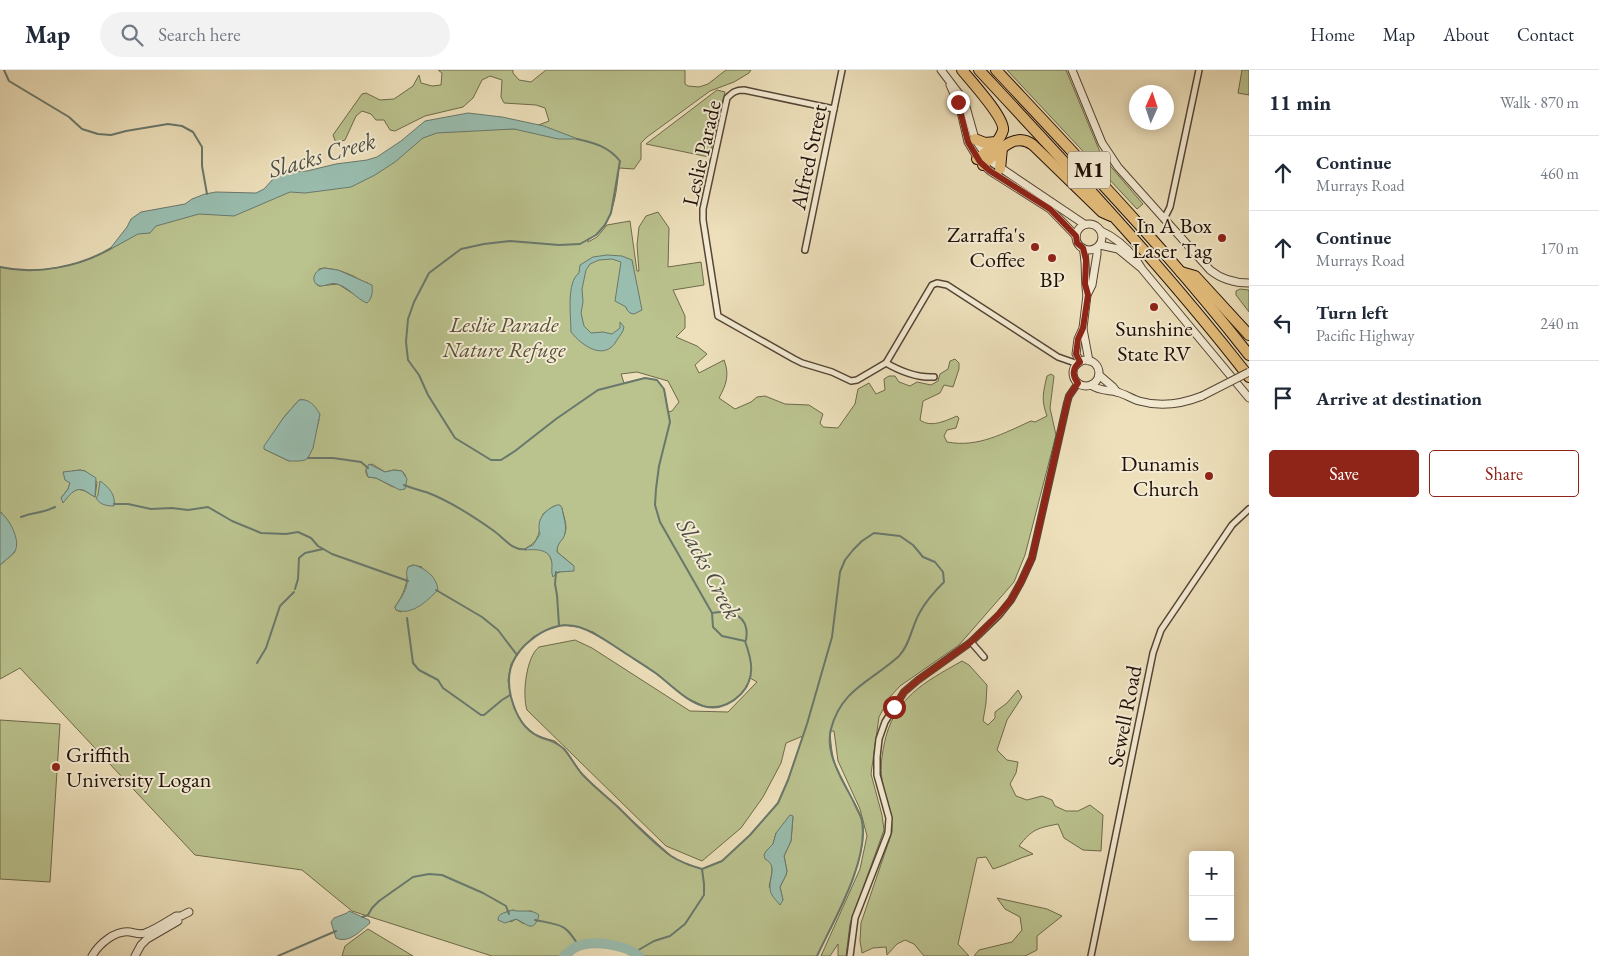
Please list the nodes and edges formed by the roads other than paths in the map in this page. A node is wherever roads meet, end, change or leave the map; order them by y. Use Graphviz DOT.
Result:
graph roads {
  1 [pos="842,70"];
  2 [pos="940,70"];
  3 [pos="962,70"];
  4 [pos="979,70"];
  5 [pos="996,70"];
  6 [pos="1072,70"];
  7 [pos="1199,70"];
  8 [pos="948,79"];
  9 [pos="834,109"];
  10 [pos="975,139"];
  11 [pos="999,145"];
  12 [pos="983,159"];
  13 [pos="1000,169"];
  14 [pos="1116,218"];
  15 [pos="1164,219"];
  16 [pos="1084,224"];
  17 [pos="1101,231"];
  18 [pos="1076,236"];
  19 [pos="1098,246"];
  20 [pos="1083,248"];
  21 [pos="806,250"];
  22 [pos="1142,269"];
  23 [pos="1181,272"];
  24 [pos="1249,283"];
  25 [pos="1088,295"];
  26 [pos="1083,328"];
  27 [pos="1249,335"];
  28 [pos="1249,355"];
  29 [pos="1089,361"];
  30 [pos="886,363"];
  31 [pos="1079,363"];
  32 [pos="1249,372"];
  33 [pos="1099,375"];
  34 [pos="934,377"];
  35 [pos="1249,377"];
  36 [pos="1078,383"];
  37 [pos="1091,385"];
  38 [pos="1117,392"];
  39 [pos="1249,398"];
  40 [pos="1249,509"];
  41 [pos="971,642"];
  42 [pos="984,657"];
  43 [pos="189,912"];
  44 [pos="181,916"];
  45 [pos="136,934"];
  46 [pos="141,945"];
  47 [pos="92,956"];
  48 [pos="135,956"];
  49 [pos="850,956"];
  50 [pos="1091,956"];
  1 -- 9 [label="street, Alfred Street"];
  2 -- 8 [label="street"];
  3 -- 11 [label="highway"];
  4 -- 14 [label="highway, M1"];
  5 -- 23 [label="highway, M1"];
  6 -- 15 [label="street"];
  7 -- 15 [label="street"];
  8 -- 10 [label="street"];
  8 -- 12 [label="street"];
  9 -- 21 [label="street, Alfred Street"];
  9 -- 30 [label="street, Leslie Parade"];
  10 -- 11 [label="highway"];
  10 -- 12 [label="street"];
  11 -- 12 [label="highway"];
  11 -- 13 [label="highway"];
  11 -- 14 [label="highway"];
  12 -- 13 [label="street"];
  12 -- 18 [label="street"];
  13 -- 16 [label="street"];
  14 -- 35 [label="highway, M1"];
  15 -- 24 [label="street"];
  16 -- 17 [label="street"];
  16 -- 18 [label="street"];
  17 -- 19 [label="street"];
  17 -- 22 [label="street"];
  18 -- 20 [label="street"];
  19 -- 20 [label="street"];
  19 -- 22 [label="street"];
  19 -- 25 [label="street"];
  20 -- 25 [label="street"];
  22 -- 39 [label="street"];
  23 -- 27 [label="highway"];
  23 -- 28 [label="highway, M1"];
  25 -- 26 [label="street"];
  26 -- 29 [label="street"];
  26 -- 31 [label="street"];
  29 -- 31 [label="street"];
  29 -- 33 [label="street"];
  30 -- 31 [label="street"];
  30 -- 34 [label="street"];
  31 -- 36 [label="street"];
  32 -- 38 [label="street, bridge"];
  33 -- 37 [label="street"];
  33 -- 38 [label="street"];
  36 -- 37 [label="street"];
  36 -- 41 [label="street"];
  37 -- 38 [label="street"];
  40 -- 50 [label="street, Sewell Road"];
  41 -- 42 [label="street"];
  41 -- 49 [label="street"];
  43 -- 44 [label="street"];
  44 -- 45 [label="street"];
  44 -- 46 [label="street"];
  45 -- 46 [label="street"];
  45 -- 47 [label="street"];
  46 -- 48 [label="street"];
}
